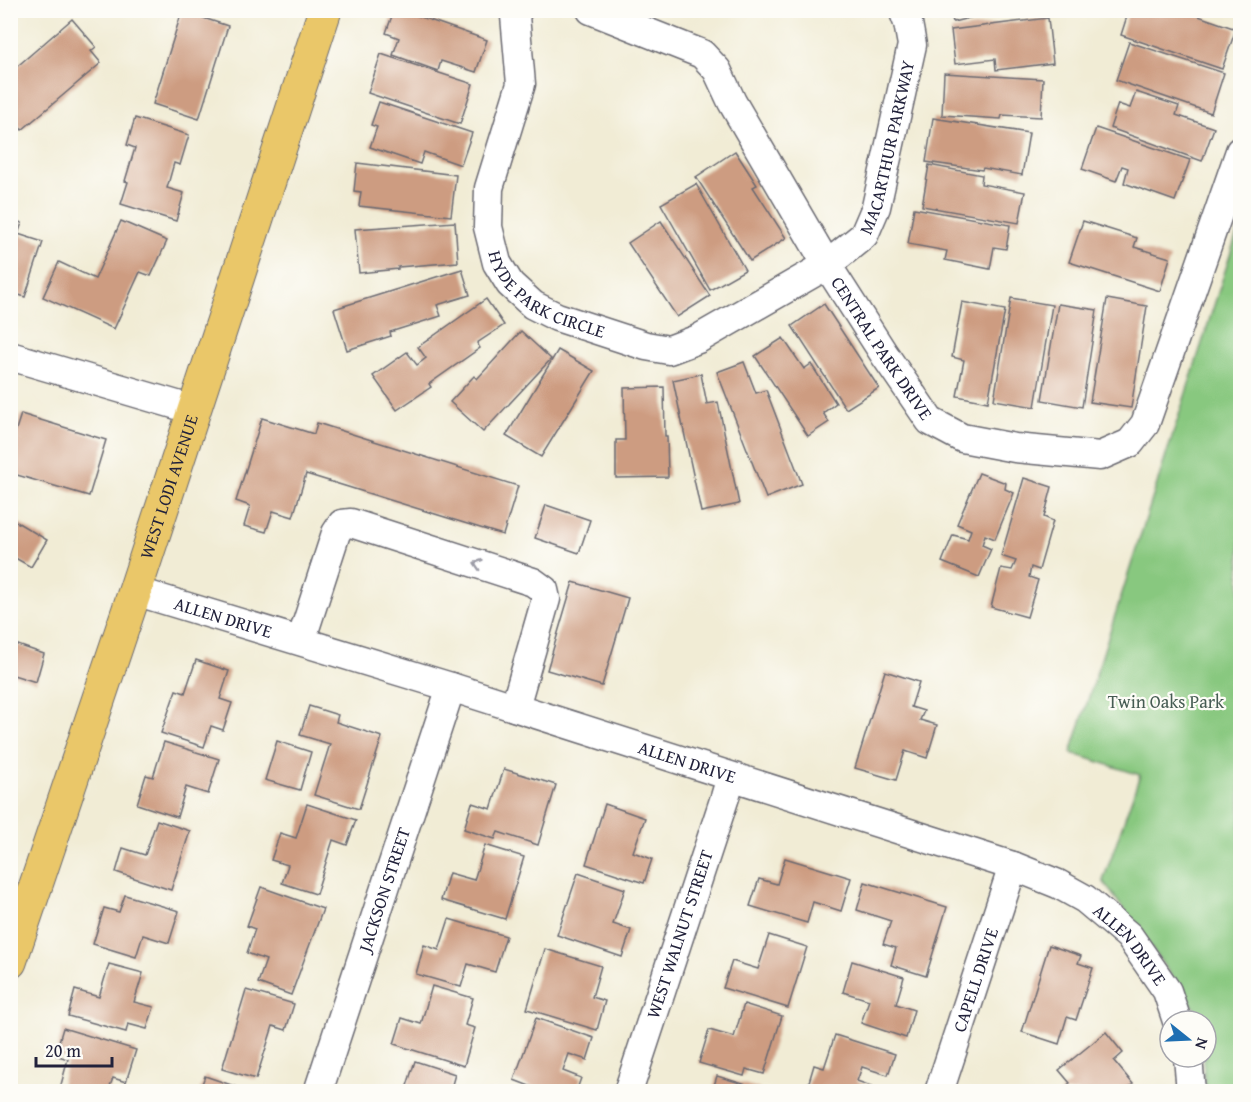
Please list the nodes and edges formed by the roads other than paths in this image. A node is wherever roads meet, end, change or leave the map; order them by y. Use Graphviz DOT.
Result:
graph roads {
  1 [pos="325,10"];
  2 [pos="518,10"];
  3 [pos="591,10"];
  4 [pos="903,10"];
  5 [pos="1240,151"];
  6 [pos="827,265"];
  7 [pos="10,356"];
  8 [pos="194,410"];
  9 [pos="135,591"];
  10 [pos="301,641"];
  11 [pos="452,687"];
  12 [pos="515,707"];
  13 [pos="731,777"];
  14 [pos="1013,866"];
  15 [pos="10,962"];
  16 [pos="1172,1009"];
  17 [pos="1189,1069"];
  18 [pos="318,1092"];
  19 [pos="628,1092"];
  20 [pos="939,1092"];
  21 [pos="1191,1092"];
  1 -- 8 [label="main road, WEST LODI AVENUE"];
  2 -- 6 [label="street, HYDE PARK CIRCLE"];
  3 -- 6 [label="street, CENTRAL PARK DRIVE"];
  4 -- 6 [label="street, MACARTHUR PARKWAY"];
  5 -- 6 [label="street, CENTRAL PARK DRIVE"];
  7 -- 8 [label="street"];
  8 -- 9 [label="main road, WEST LODI AVENUE"];
  9 -- 10 [label="street, ALLEN DRIVE"];
  9 -- 15 [label="main road, WEST LODI AVENUE"];
  10 -- 11 [label="street, ALLEN DRIVE"];
  12 -- 10 [label="street, one-way"];
  11 -- 12 [label="street, ALLEN DRIVE"];
  11 -- 18 [label="street, JACKSON STREET"];
  12 -- 13 [label="street, ALLEN DRIVE"];
  13 -- 14 [label="street, ALLEN DRIVE"];
  13 -- 19 [label="street, WEST WALNUT STREET"];
  14 -- 16 [label="street, ALLEN DRIVE"];
  14 -- 20 [label="street, CAPELL DRIVE"];
  17 -- 21 [label="street"];
}
